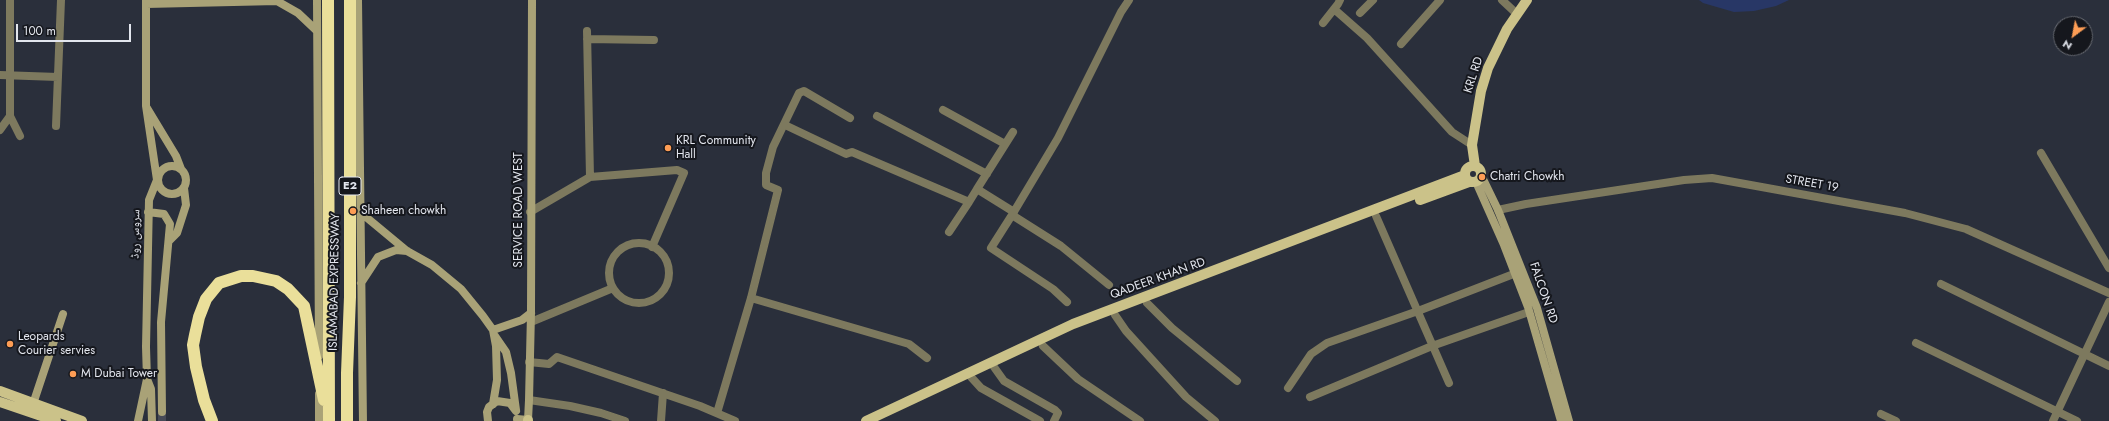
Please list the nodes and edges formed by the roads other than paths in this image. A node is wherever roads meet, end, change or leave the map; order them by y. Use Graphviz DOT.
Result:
graph roads {
  1 [pos="10,0"];
  2 [pos="61,0"];
  3 [pos="278,0"];
  4 [pos="316,0"];
  5 [pos="328,0"];
  6 [pos="350,0"];
  7 [pos="358,0"];
  8 [pos="532,0"];
  9 [pos="1129,0"];
  10 [pos="1340,0"];
  11 [pos="1373,0"];
  12 [pos="1440,0"];
  13 [pos="1502,0"];
  14 [pos="1527,0"];
  15 [pos="146,2"];
  16 [pos="1334,9"];
  17 [pos="1360,13"];
  18 [pos="1518,14"];
  19 [pos="1323,23"];
  20 [pos="316,30"];
  21 [pos="654,40"];
  22 [pos="1401,44"];
  23 [pos="0,75"];
  24 [pos="10,75"];
  25 [pos="58,77"];
  26 [pos="146,106"];
  27 [pos="944,110"];
  28 [pos="10,116"];
  29 [pos="877,116"];
  30 [pos="850,118"];
  31 [pos="785,125"];
  32 [pos="56,126"];
  33 [pos="0,130"];
  34 [pos="1013,132"];
  35 [pos="20,136"];
  36 [pos="1005,144"];
  37 [pos="1472,145"];
  38 [pos="2041,153"];
  39 [pos="181,169"];
  40 [pos="986,174"];
  41 [pos="590,176"];
  42 [pos="1473,179"];
  43 [pos="157,180"];
  44 [pos="184,188"];
  45 [pos="977,189"];
  46 [pos="969,202"];
  47 [pos="1498,210"];
  48 [pos="148,212"];
  49 [pos="360,212"];
  50 [pos="530,212"];
  51 [pos="1013,214"];
  52 [pos="1376,216"];
  53 [pos="949,232"];
  54 [pos="170,240"];
  55 [pos="652,247"];
  56 [pos="407,251"];
  57 [pos="2109,268"];
  58 [pos="1511,275"];
  59 [pos="361,283"];
  60 [pos="1941,284"];
  61 [pos="1110,285"];
  62 [pos="613,288"];
  63 [pos="2109,293"];
  64 [pos="751,298"];
  65 [pos="1067,302"];
  66 [pos="2109,302"];
  67 [pos="1147,303"];
  68 [pos="1418,311"];
  69 [pos="1526,313"];
  70 [pos="63,314"];
  71 [pos="1115,315"];
  72 [pos="528,318"];
  73 [pos="496,332"];
  74 [pos="1916,342"];
  75 [pos="1043,346"];
  76 [pos="1432,346"];
  77 [pos="2084,354"];
  78 [pos="927,358"];
  79 [pos="529,362"];
  80 [pos="2109,366"];
  81 [pos="994,367"];
  82 [pos="319,376"];
  83 [pos="971,377"];
  84 [pos="147,379"];
  85 [pos="1237,381"];
  86 [pos="1449,383"];
  87 [pos="1288,388"];
  88 [pos="0,391"];
  89 [pos="663,394"];
  90 [pos="1310,397"];
  91 [pos="529,400"];
  92 [pos="0,402"];
  93 [pos="33,404"];
  94 [pos="493,404"];
  95 [pos="516,410"];
  96 [pos="162,412"];
  97 [pos="2057,412"];
  98 [pos="716,413"];
  99 [pos="1881,414"];
  100 [pos="522,420"];
  101 [pos="56,421"];
  102 [pos="82,421"];
  103 [pos="138,421"];
  104 [pos="152,421"];
  105 [pos="212,421"];
  106 [pos="319,421"];
  107 [pos="328,421"];
  108 [pos="347,421"];
  109 [pos="363,421"];
  110 [pos="488,421"];
  111 [pos="625,421"];
  112 [pos="661,421"];
  113 [pos="734,421"];
  114 [pos="866,421"];
  115 [pos="879,421"];
  116 [pos="1040,421"];
  117 [pos="1054,421"];
  118 [pos="1140,421"];
  119 [pos="1215,421"];
  120 [pos="1562,421"];
  121 [pos="1569,421"];
  122 [pos="1896,421"];
  123 [pos="2053,421"];
  124 [pos="2077,421"];
  1 -- 24 [label="street"];
  2 -- 25 [label="street"];
  3 -- 15 [label="street"];
  3 -- 20 [label="street"];
  4 -- 20 [label="street"];
  5 -- 107 [label="highway, ISLAMABAD EXPRESSWAY / E2"];
  6 -- 108 [label="highway, ISLAMABAD EXPRESSWAY / E2"];
  7 -- 49 [label="street"];
  8 -- 50 [label="street, SERVICE ROAD WEST"];
  9 -- 51 [label="street"];
  10 -- 16 [label="street"];
  11 -- 17 [label="street"];
  12 -- 22 [label="street"];
  13 -- 18 [label="street"];
  14 -- 18 [label="main road, KRL RD"];
  15 -- 26 [label="street"];
  16 -- 19 [label="street"];
  16 -- 37 [label="street"];
  18 -- 37 [label="main road, KRL RD"];
  20 -- 82 [label="street"];
  21 -- 41 [label="street"];
  23 -- 24 [label="street"];
  24 -- 25 [label="street"];
  24 -- 28 [label="street"];
  25 -- 32 [label="street"];
  26 -- 39 [label="street"];
  26 -- 43 [label="street"];
  27 -- 36 [label="street"];
  28 -- 33 [label="street"];
  28 -- 35 [label="street"];
  29 -- 40 [label="street"];
  30 -- 31 [label="street"];
  31 -- 46 [label="street"];
  31 -- 64 [label="street"];
  34 -- 36 [label="street"];
  36 -- 40 [label="street"];
  37 -- 42 [label="main road, KRL RD"];
  38 -- 57 [label="street"];
  39 -- 43 [label="street"];
  39 -- 44 [label="street"];
  40 -- 45 [label="street"];
  41 -- 50 [label="street"];
  41 -- 55 [label="street"];
  42 -- 47 [label="street, FALCON RD"];
  42 -- 52 [label="main road, QADEER KHAN RD"];
  42 -- 114 [label="main road, QADEER KHAN RD"];
  42 -- 120 [label="street, FALCON RD"];
  43 -- 44 [label="street"];
  43 -- 48 [label="street, سروس روڈ"];
  44 -- 54 [label="street"];
  45 -- 46 [label="street"];
  45 -- 51 [label="street"];
  46 -- 53 [label="street"];
  47 -- 63 [label="street, STREET 19"];
  47 -- 121 [label="street, FALCON RD"];
  48 -- 54 [label="street"];
  48 -- 84 [label="street, سروس روڈ"];
  49 -- 56 [label="street"];
  49 -- 59 [label="street"];
  50 -- 72 [label="street, SERVICE ROAD WEST"];
  51 -- 61 [label="street"];
  51 -- 65 [label="street"];
  52 -- 67 [label="main road, QADEER KHAN RD"];
  52 -- 68 [label="street"];
  54 -- 96 [label="street"];
  55 -- 62 [label="street"];
  55 -- 62 [label="street"];
  56 -- 59 [label="street"];
  56 -- 73 [label="street"];
  58 -- 68 [label="street"];
  59 -- 109 [label="street"];
  60 -- 77 [label="street"];
  62 -- 72 [label="street"];
  64 -- 78 [label="street"];
  64 -- 98 [label="street"];
  66 -- 77 [label="street"];
  67 -- 71 [label="main road, QADEER KHAN RD"];
  67 -- 85 [label="street"];
  68 -- 76 [label="street"];
  68 -- 87 [label="street"];
  69 -- 76 [label="street"];
  70 -- 93 [label="street"];
  71 -- 75 [label="main road, QADEER KHAN RD"];
  71 -- 119 [label="street"];
  72 -- 73 [label="street"];
  72 -- 79 [label="street, SERVICE ROAD WEST"];
  73 -- 94 [label="street"];
  73 -- 95 [label="street"];
  74 -- 97 [label="street"];
  75 -- 81 [label="main road, QADEER KHAN RD"];
  75 -- 118 [label="street"];
  76 -- 86 [label="street"];
  76 -- 90 [label="street"];
  77 -- 80 [label="street"];
  77 -- 97 [label="street"];
  79 -- 89 [label="street"];
  79 -- 91 [label="street, SERVICE ROAD WEST"];
  81 -- 83 [label="main road, QADEER KHAN RD"];
  81 -- 117 [label="street"];
  82 -- 105 [label="highway"];
  82 -- 106 [label="street"];
  82 -- 107 [label="highway"];
  83 -- 115 [label="main road, QADEER KHAN RD"];
  83 -- 116 [label="street"];
  84 -- 103 [label="street, سروس روڈ"];
  84 -- 104 [label="street"];
  88 -- 93 [label="main road"];
  89 -- 98 [label="street"];
  89 -- 112 [label="street"];
  91 -- 100 [label="street, SERVICE ROAD WEST"];
  91 -- 111 [label="street"];
  92 -- 101 [label="main road"];
  93 -- 102 [label="main road"];
  94 -- 95 [label="street"];
  94 -- 110 [label="street"];
  95 -- 100 [label="street"];
  97 -- 123 [label="street"];
  97 -- 124 [label="street"];
  98 -- 113 [label="street"];
  99 -- 122 [label="street"];
}
